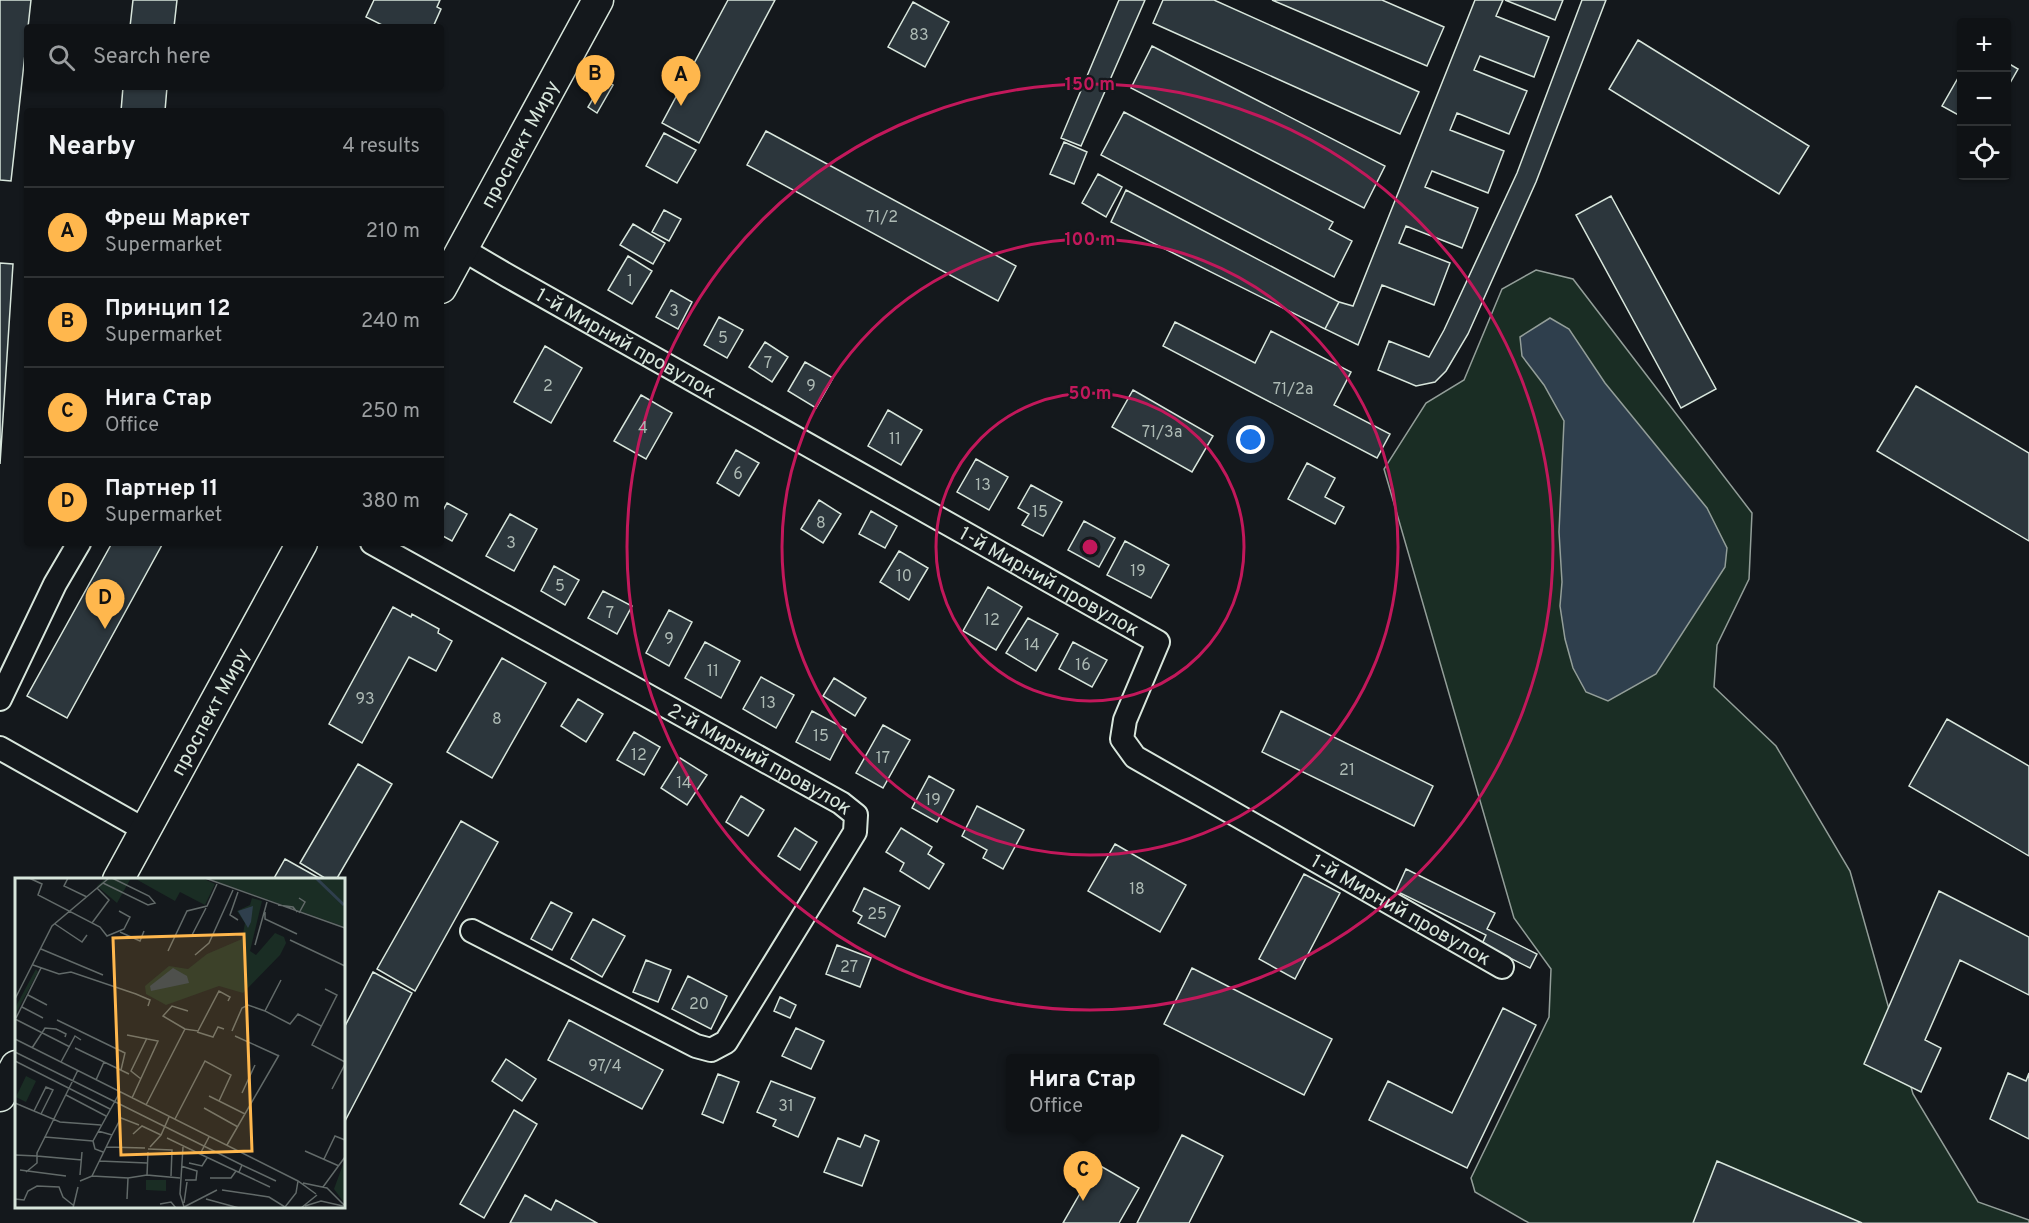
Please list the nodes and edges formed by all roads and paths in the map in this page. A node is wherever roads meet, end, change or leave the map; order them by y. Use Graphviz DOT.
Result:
graph roads {
  1 [pos="598,0"];
  2 [pos="462,249"];
  3 [pos="444,282"];
  4 [pos="77,546"];
  5 [pos="300,546"];
  6 [pos="377,546"];
  7 [pos="0,699"];
  8 [pos="0,748"];
  9 [pos="145,830"];
  10 [pos="119,878"];
  11 [pos="472,931"];
  12 [pos="1502,967"];
  13 [pos="15,1068"];
  14 [pos="0,1096"];
  1 -- 2 [label="main road, проспект Миру"];
  2 -- 3 [label="main road, проспект Миру"];
  2 -- 12 [label="street, 1-й Мирний провулок"];
  4 -- 7 [label="street"];
  5 -- 9 [label="main road, проспект Миру"];
  6 -- 11 [label="street, 2-й Мирний провулок"];
  8 -- 9 [label="street"];
  9 -- 10 [label="main road, проспект Миру"];
  13 -- 14 [label="main road"];
}
